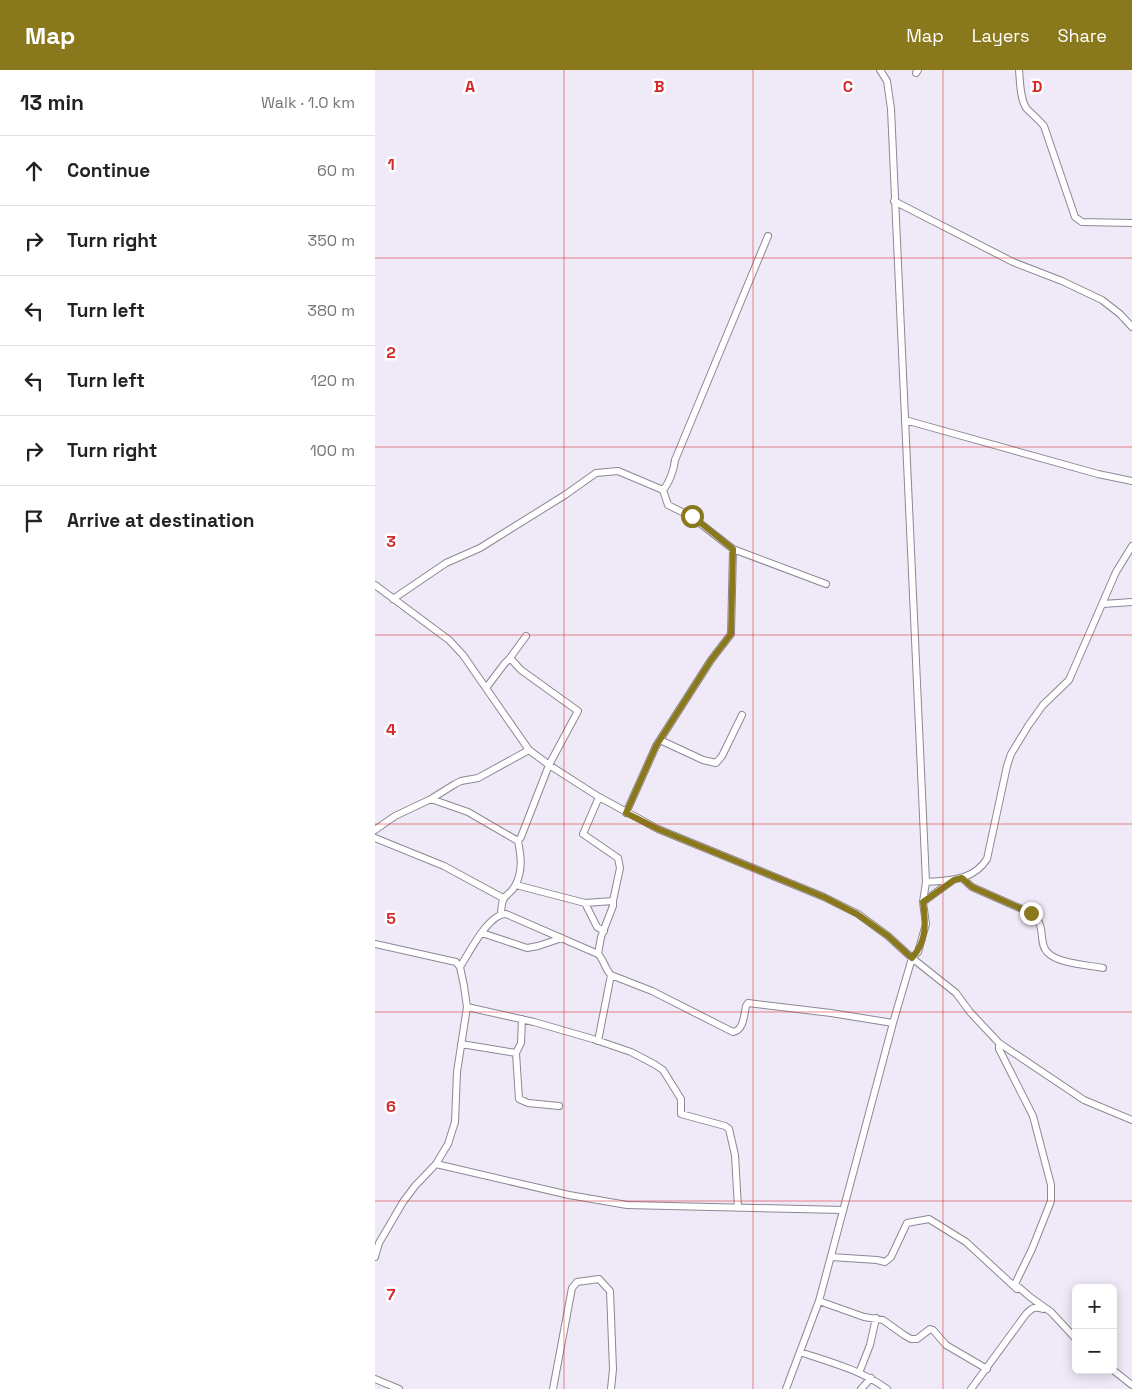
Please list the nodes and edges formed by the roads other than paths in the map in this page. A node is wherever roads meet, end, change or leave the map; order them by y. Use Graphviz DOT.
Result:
graph roads {
  1 [pos="880,70"];
  2 [pos="1019,70"];
  3 [pos="894,201"];
  4 [pos="1132,223"];
  5 [pos="768,236"];
  6 [pos="1132,327"];
  7 [pos="905,420"];
  8 [pos="1132,481"];
  9 [pos="663,490"];
  10 [pos="1132,546"];
  11 [pos="733,549"];
  12 [pos="826,584"];
  13 [pos="375,585"];
  14 [pos="393,599"];
  15 [pos="1132,602"];
  16 [pos="1103,604"];
  17 [pos="526,636"];
  18 [pos="510,658"];
  19 [pos="486,688"];
  20 [pos="743,715"];
  21 [pos="660,740"];
  22 [pos="529,750"];
  23 [pos="549,766"];
  24 [pos="599,797"];
  25 [pos="431,799"];
  26 [pos="626,813"];
  27 [pos="375,830"];
  28 [pos="375,838"];
  29 [pos="518,841"];
  30 [pos="962,878"];
  31 [pos="954,880"];
  32 [pos="926,882"];
  33 [pos="516,885"];
  34 [pos="503,898"];
  35 [pos="613,901"];
  36 [pos="923,902"];
  37 [pos="585,903"];
  38 [pos="501,914"];
  39 [pos="604,931"];
  40 [pos="482,933"];
  41 [pos="562,938"];
  42 [pos="375,944"];
  43 [pos="598,954"];
  44 [pos="912,958"];
  45 [pos="460,967"];
  46 [pos="1103,968"];
  47 [pos="611,976"];
  48 [pos="467,1007"];
  49 [pos="522,1019"];
  50 [pos="893,1023"];
  51 [pos="597,1041"];
  52 [pos="999,1042"];
  53 [pos="461,1044"];
  54 [pos="516,1053"];
  55 [pos="559,1106"];
  56 [pos="1132,1120"];
  57 [pos="437,1164"];
  58 [pos="738,1208"];
  59 [pos="843,1210"];
  60 [pos="375,1257"];
  61 [pos="831,1257"];
  62 [pos="819,1301"];
  63 [pos="1037,1306"];
  64 [pos="1051,1312"];
  65 [pos="876,1318"];
  66 [pos="1072,1335"];
  67 [pos="800,1352"];
  68 [pos="987,1369"];
  69 [pos="859,1373"];
  70 [pos="1117,1373"];
  71 [pos="871,1378"];
  72 [pos="375,1379"];
  73 [pos="1131,1382"];
  74 [pos="399,1389"];
  75 [pos="553,1389"];
  76 [pos="611,1389"];
  77 [pos="786,1389"];
  78 [pos="861,1389"];
  79 [pos="887,1389"];
  80 [pos="971,1389"];
  1 -- 3 [label="street"];
  2 -- 4 [label="street"];
  3 -- 6 [label="street"];
  3 -- 7 [label="street"];
  5 -- 9 [label="street"];
  7 -- 8 [label="street"];
  7 -- 32 [label="street"];
  9 -- 11 [label="street"];
  9 -- 14 [label="street"];
  10 -- 16 [label="street"];
  11 -- 12 [label="street"];
  11 -- 21 [label="street"];
  13 -- 14 [label="street"];
  14 -- 19 [label="street"];
  15 -- 16 [label="street"];
  16 -- 30 [label="street"];
  17 -- 18 [label="street"];
  18 -- 19 [label="street"];
  18 -- 23 [label="street"];
  19 -- 22 [label="street"];
  20 -- 21 [label="street"];
  21 -- 26 [label="street"];
  22 -- 23 [label="street"];
  22 -- 25 [label="street"];
  23 -- 24 [label="street"];
  23 -- 29 [label="street"];
  24 -- 26 [label="street"];
  24 -- 35 [label="street"];
  25 -- 27 [label="street"];
  25 -- 29 [label="street"];
  26 -- 44 [label="street"];
  28 -- 34 [label="street"];
  29 -- 33 [label="street"];
  30 -- 31 [label="street"];
  30 -- 46 [label="street"];
  31 -- 32 [label="street"];
  31 -- 36 [label="street"];
  32 -- 36 [label="street"];
  33 -- 34 [label="street"];
  33 -- 37 [label="street"];
  34 -- 38 [label="street"];
  35 -- 37 [label="street"];
  35 -- 39 [label="street"];
  36 -- 44 [label="street"];
  37 -- 39 [label="street"];
  38 -- 40 [label="street"];
  38 -- 41 [label="street"];
  39 -- 43 [label="street"];
  40 -- 41 [label="street"];
  40 -- 45 [label="street"];
  41 -- 43 [label="street"];
  42 -- 45 [label="street"];
  43 -- 47 [label="street"];
  44 -- 50 [label="street"];
  44 -- 52 [label="street"];
  45 -- 48 [label="street"];
  47 -- 50 [label="street"];
  47 -- 51 [label="street"];
  48 -- 49 [label="street"];
  48 -- 53 [label="street"];
  49 -- 51 [label="street"];
  49 -- 54 [label="street"];
  50 -- 59 [label="street"];
  51 -- 58 [label="street"];
  52 -- 56 [label="street"];
  52 -- 64 [label="street"];
  53 -- 54 [label="street"];
  53 -- 57 [label="street"];
  54 -- 55 [label="street"];
  57 -- 58 [label="street"];
  57 -- 60 [label="street"];
  58 -- 59 [label="street"];
  59 -- 61 [label="street"];
  61 -- 62 [label="street"];
  61 -- 63 [label="street"];
  62 -- 65 [label="street"];
  62 -- 67 [label="street"];
  63 -- 64 [label="street"];
  63 -- 68 [label="street"];
  64 -- 66 [label="street"];
  65 -- 68 [label="street"];
  65 -- 69 [label="street"];
  67 -- 69 [label="street"];
  67 -- 77 [label="street"];
  68 -- 80 [label="street"];
  69 -- 71 [label="street"];
  70 -- 73 [label="street"];
  71 -- 78 [label="street"];
  71 -- 79 [label="street"];
  72 -- 74 [label="street"];
  75 -- 76 [label="street"];
}
